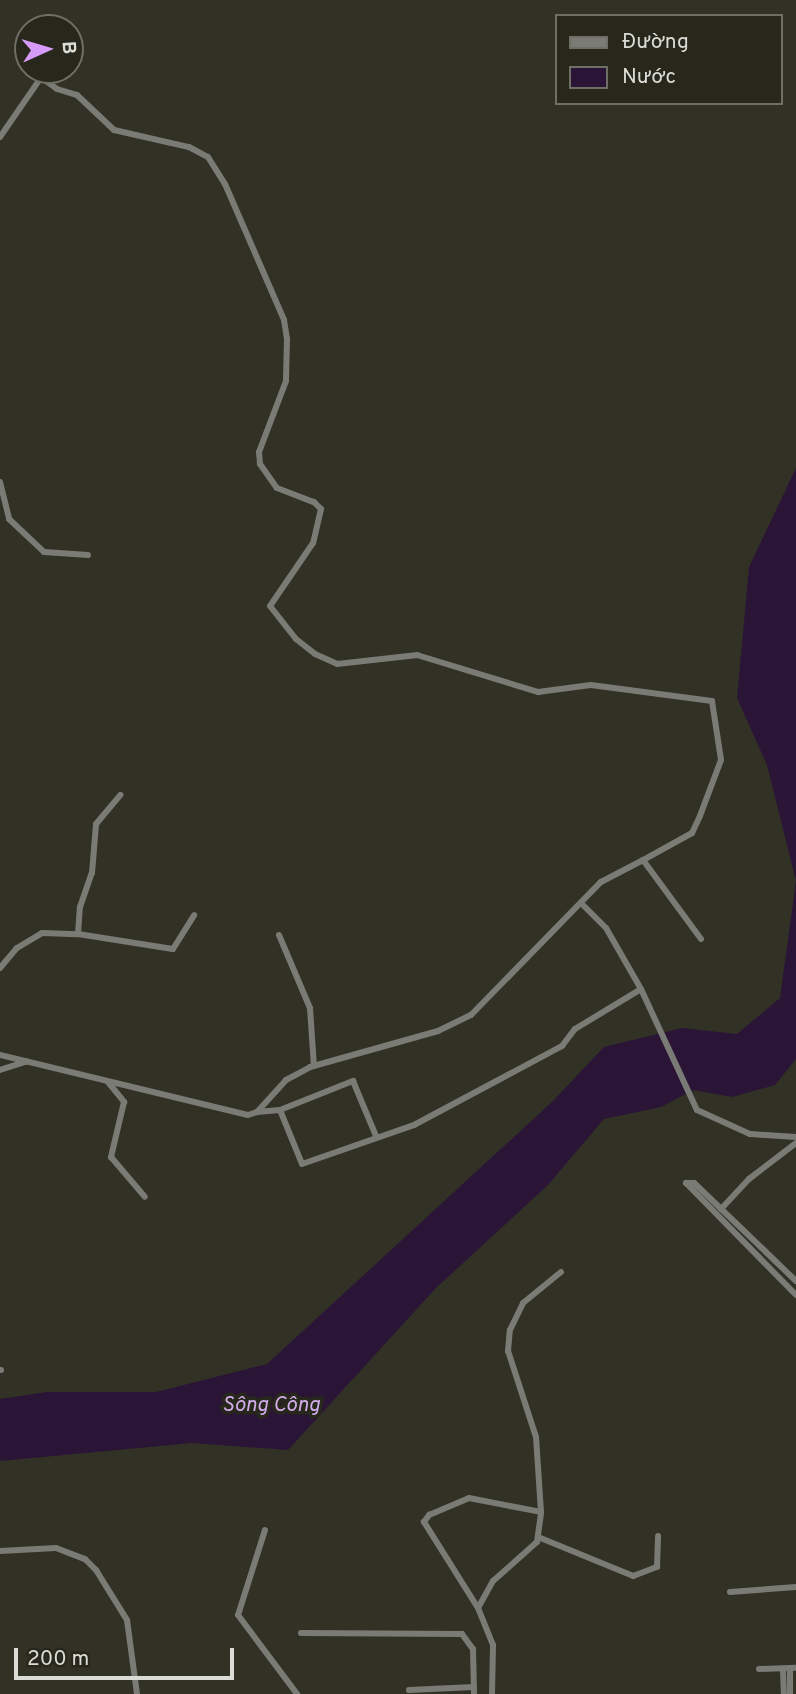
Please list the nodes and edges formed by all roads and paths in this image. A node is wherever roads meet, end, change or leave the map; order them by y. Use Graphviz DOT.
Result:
graph roads {
  1 [pos="36,84"];
  2 [pos="52,84"];
  3 [pos="0,136"];
  4 [pos="0,482"];
  5 [pos="9,517"];
  6 [pos="0,520"];
  7 [pos="89,555"];
  8 [pos="120,796"];
  9 [pos="643,860"];
  10 [pos="581,903"];
  11 [pos="194,915"];
  12 [pos="78,934"];
  13 [pos="279,935"];
  14 [pos="701,939"];
  15 [pos="0,968"];
  16 [pos="641,989"];
  17 [pos="0,1055"];
  18 [pos="27,1061"];
  19 [pos="314,1066"];
  20 [pos="0,1070"];
  21 [pos="106,1080"];
  22 [pos="279,1110"];
  23 [pos="257,1112"];
  24 [pos="376,1136"];
  25 [pos="796,1137"];
  26 [pos="796,1143"];
  27 [pos="145,1197"];
  28 [pos="721,1209"];
  29 [pos="561,1272"];
  30 [pos="796,1281"];
  31 [pos="796,1295"];
  32 [pos="541,1512"];
  33 [pos="265,1530"];
  34 [pos="658,1536"];
  35 [pos="538,1537"];
  36 [pos="0,1551"];
  37 [pos="796,1587"];
  38 [pos="730,1592"];
  39 [pos="478,1608"];
  40 [pos="300,1633"];
  41 [pos="759,1669"];
  42 [pos="790,1669"];
  43 [pos="409,1690"];
  44 [pos="474,1691"];
  45 [pos="137,1694"];
  46 [pos="297,1694"];
  47 [pos="492,1694"];
  48 [pos="784,1694"];
  49 [pos="790,1694"];
  1 -- 3 [label="street"];
  2 -- 9 [label="street"];
  4 -- 5 [label="street"];
  5 -- 6 [label="street"];
  5 -- 7 [label="street"];
  8 -- 12 [label="street"];
  9 -- 10 [label="street"];
  9 -- 14 [label="street"];
  10 -- 16 [label="street"];
  10 -- 19 [label="street"];
  11 -- 12 [label="street"];
  12 -- 15 [label="street"];
  13 -- 19 [label="street"];
  16 -- 24 [label="street"];
  16 -- 25 [label="street"];
  17 -- 18 [label="street"];
  18 -- 20 [label="street"];
  18 -- 21 [label="street"];
  19 -- 23 [label="street"];
  21 -- 23 [label="street"];
  21 -- 27 [label="street"];
  22 -- 23 [label="street"];
  22 -- 24 [label="street"];
  22 -- 24 [label="street"];
  26 -- 28 [label="street"];
  28 -- 30 [label="street"];
  28 -- 31 [label="street"];
  29 -- 32 [label="street"];
  32 -- 35 [label="street"];
  32 -- 39 [label="street"];
  33 -- 46 [label="street"];
  34 -- 35 [label="street"];
  35 -- 39 [label="street"];
  36 -- 45 [label="street"];
  37 -- 38 [label="street"];
  39 -- 47 [label="street"];
  40 -- 44 [label="street"];
  41 -- 42 [label="street"];
  42 -- 48 [label="street"];
  42 -- 49 [label="street"];
  43 -- 44 [label="street"];
}
